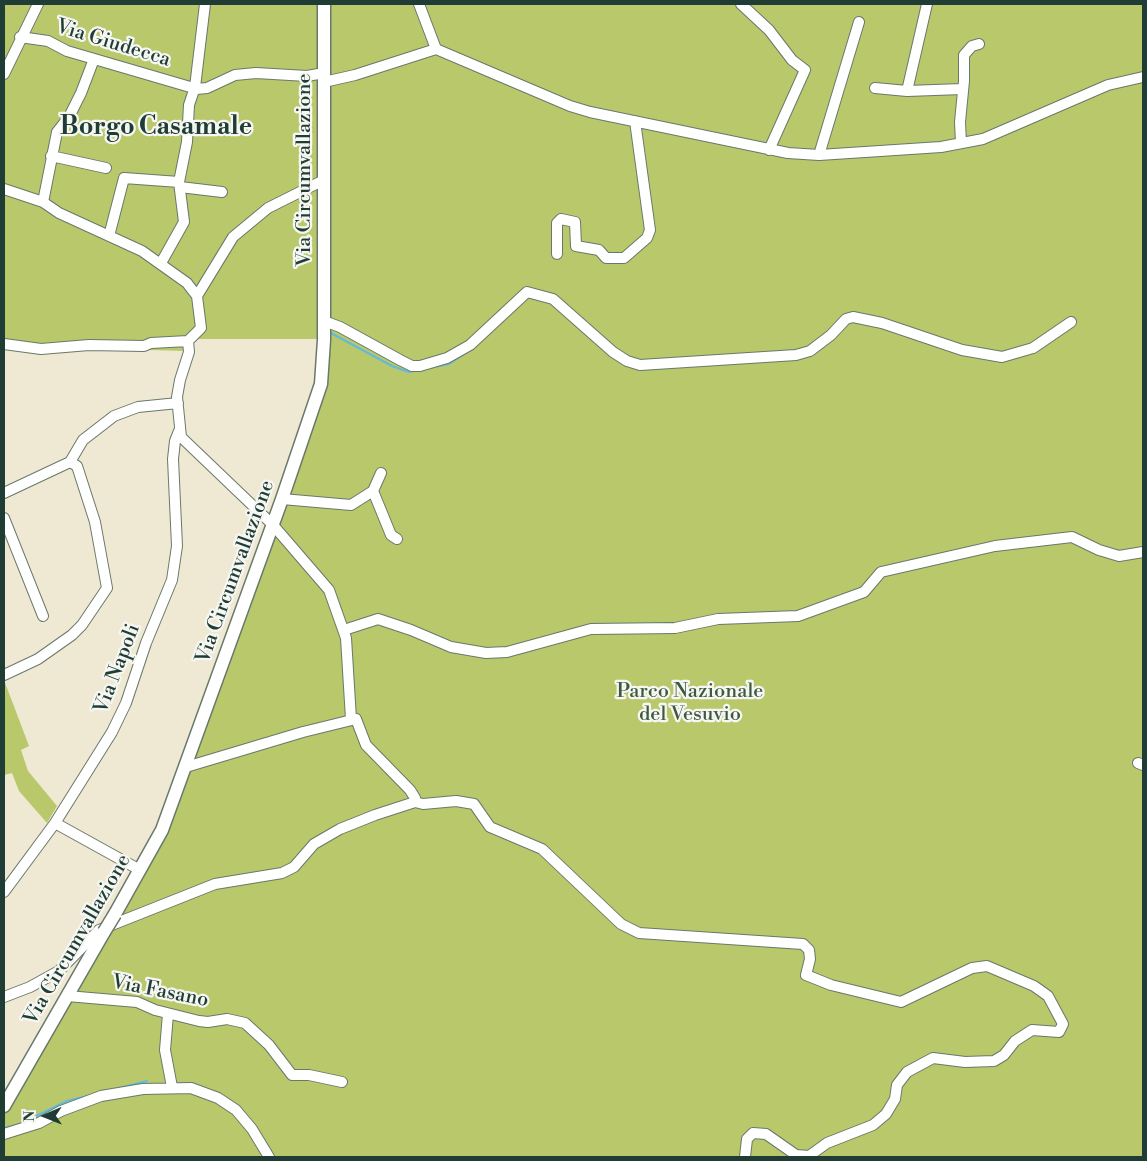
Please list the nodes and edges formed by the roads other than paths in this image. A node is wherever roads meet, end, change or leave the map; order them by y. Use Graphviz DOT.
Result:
graph roads {
  1 [pos="38,4"];
  2 [pos="205,4"];
  3 [pos="324,4"];
  4 [pos="419,4"];
  5 [pos="741,4"];
  6 [pos="927,4"];
  7 [pos="859,22"];
  8 [pos="20,37"];
  9 [pos="979,44"];
  10 [pos="436,49"];
  11 [pos="94,59"];
  12 [pos="4,74"];
  13 [pos="324,77"];
  14 [pos="1143,77"];
  15 [pos="195,87"];
  16 [pos="875,88"];
  17 [pos="962,89"];
  18 [pos="907,91"];
  19 [pos="635,121"];
  20 [pos="961,143"];
  21 [pos="769,150"];
  22 [pos="819,155"];
  23 [pos="52,156"];
  24 [pos="106,168"];
  25 [pos="324,180"];
  26 [pos="180,184"];
  27 [pos="4,189"];
  28 [pos="222,192"];
  29 [pos="43,202"];
  30 [pos="109,236"];
  31 [pos="557,254"];
  32 [pos="161,263"];
  33 [pos="197,296"];
  34 [pos="1071,322"];
  35 [pos="324,330"];
  36 [pos="4,338"];
  37 [pos="188,341"];
  38 [pos="151,343"];
  39 [pos="4,344"];
  40 [pos="178,403"];
  41 [pos="179,431"];
  42 [pos="70,462"];
  43 [pos="382,473"];
  44 [pos="373,491"];
  45 [pos="4,492"];
  46 [pos="282,499"];
  47 [pos="4,518"];
  48 [pos="273,525"];
  49 [pos="397,539"];
  50 [pos="1143,552"];
  51 [pos="43,616"];
  52 [pos="344,630"];
  53 [pos="5,671"];
  54 [pos="352,719"];
  55 [pos="186,767"];
  56 [pos="415,802"];
  57 [pos="55,823"];
  58 [pos="140,870"];
  59 [pos="4,892"];
  60 [pos="106,929"];
  61 [pos="67,996"];
  62 [pos="4,997"];
  63 [pos="168,1014"];
  64 [pos="342,1082"];
  65 [pos="172,1087"];
  66 [pos="4,1106"];
  67 [pos="4,1134"];
  68 [pos="269,1157"];
  69 [pos="745,1157"];
  1 -- 8 [label="street"];
  2 -- 15 [label="street"];
  3 -- 13 [label="main road, Via Circumvallazione"];
  4 -- 10 [label="street"];
  5 -- 21 [label="street"];
  6 -- 18 [label="street"];
  7 -- 22 [label="street"];
  8 -- 11 [label="street, Via Giudecca"];
  8 -- 12 [label="street"];
  9 -- 17 [label="street"];
  10 -- 13 [label="street"];
  10 -- 19 [label="street"];
  11 -- 15 [label="street, Via Giudecca"];
  11 -- 23 [label="street"];
  13 -- 15 [label="street"];
  13 -- 25 [label="main road, Via Circumvallazione"];
  14 -- 20 [label="street"];
  15 -- 26 [label="street"];
  16 -- 18 [label="street"];
  17 -- 18 [label="street"];
  17 -- 20 [label="street"];
  19 -- 21 [label="street"];
  19 -- 31 [label="street"];
  20 -- 22 [label="street"];
  21 -- 22 [label="street"];
  23 -- 24 [label="street"];
  23 -- 29 [label="street"];
  25 -- 33 [label="street"];
  25 -- 35 [label="main road, Via Circumvallazione"];
  26 -- 28 [label="street"];
  26 -- 30 [label="street"];
  26 -- 32 [label="street"];
  27 -- 29 [label="street"];
  29 -- 30 [label="street"];
  30 -- 32 [label="street"];
  32 -- 33 [label="street"];
  33 -- 37 [label="street"];
  34 -- 35 [label="street"];
  35 -- 46 [label="main road, Via Circumvallazione"];
  36 -- 38 [label="street"];
  37 -- 38 [label="street"];
  37 -- 40 [label="street, Via Napoli"];
  38 -- 39 [label="street"];
  40 -- 41 [label="street, Via Napoli"];
  40 -- 42 [label="street"];
  41 -- 48 [label="street"];
  41 -- 57 [label="street, Via Napoli"];
  42 -- 45 [label="street"];
  42 -- 53 [label="street"];
  43 -- 44 [label="street"];
  44 -- 46 [label="street"];
  44 -- 49 [label="street"];
  46 -- 48 [label="main road, Via Circumvallazione"];
  47 -- 51 [label="street"];
  48 -- 52 [label="street"];
  48 -- 55 [label="main road, Via Circumvallazione"];
  50 -- 52 [label="street"];
  52 -- 54 [label="street"];
  54 -- 55 [label="street"];
  54 -- 56 [label="street"];
  55 -- 58 [label="main road, Via Circumvallazione"];
  56 -- 60 [label="street"];
  56 -- 69 [label="street"];
  57 -- 58 [label="street"];
  57 -- 59 [label="street, Via Napoli"];
  58 -- 60 [label="main road, Via Circumvallazione, bridge"];
  60 -- 61 [label="main road, Via Circumvallazione"];
  60 -- 62 [label="street"];
  61 -- 63 [label="street, Via Fasano"];
  61 -- 66 [label="main road, Via Circumvallazione"];
  63 -- 64 [label="street, Via Fasano"];
  63 -- 65 [label="street"];
  65 -- 67 [label="street"];
  65 -- 68 [label="street"];
}
